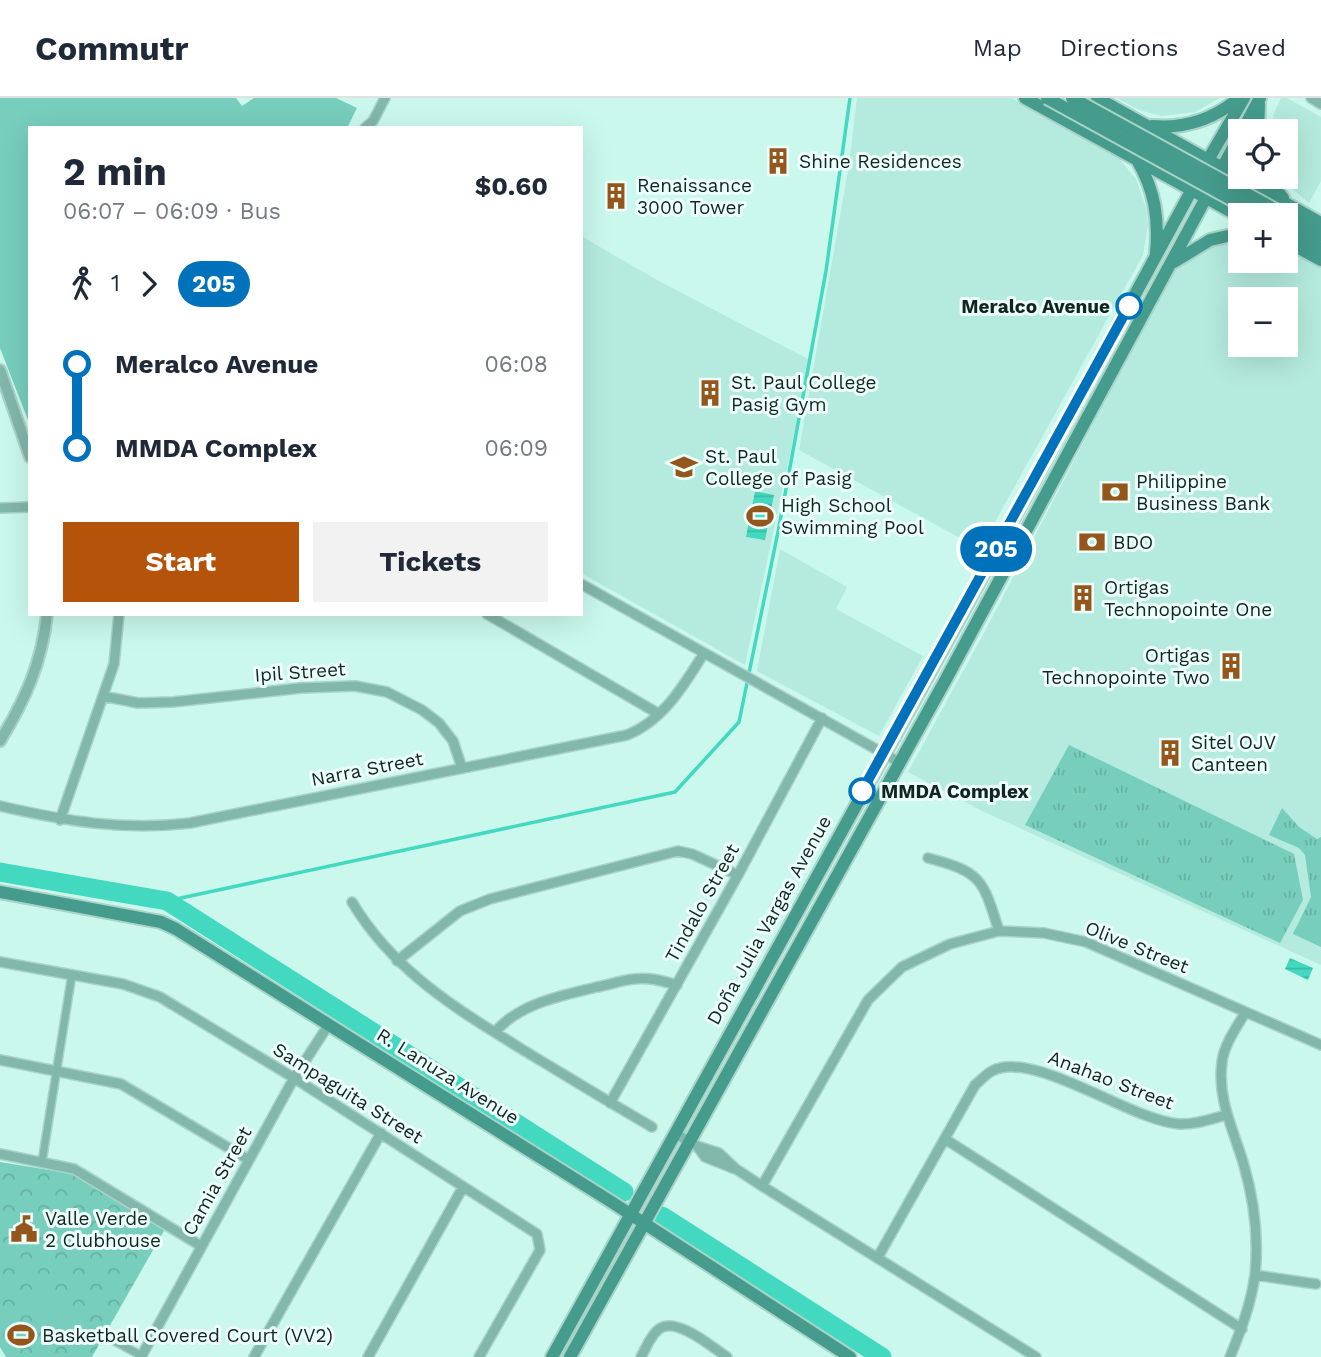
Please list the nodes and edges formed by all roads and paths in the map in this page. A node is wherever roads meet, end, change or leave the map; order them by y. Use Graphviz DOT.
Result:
graph roads {
  1 [pos="385,98"];
  2 [pos="1025,98"];
  3 [pos="1047,98"];
  4 [pos="1072,98"];
  5 [pos="1241,98"];
  6 [pos="1260,98"];
  7 [pos="1311,98"];
  8 [pos="1102,101"];
  9 [pos="1321,104"];
  10 [pos="1248,119"];
  11 [pos="1259,119"];
  12 [pos="1144,124"];
  13 [pos="370,126"];
  14 [pos="1089,134"];
  15 [pos="1228,157"];
  16 [pos="1134,158"];
  17 [pos="1208,160"];
  18 [pos="1222,168"];
  19 [pos="1198,178"];
  20 [pos="1212,187"];
  21 [pos="1192,191"];
  22 [pos="1206,199"];
  23 [pos="1238,203"];
  24 [pos="1239,203"];
  25 [pos="1270,203"];
  26 [pos="1274,203"];
  27 [pos="1228,210"];
  28 [pos="1298,216"];
  29 [pos="1298,219"];
  30 [pos="1321,223"];
  31 [pos="1321,235"];
  32 [pos="1228,236"];
  33 [pos="1298,241"];
  34 [pos="1298,245"];
  35 [pos="1321,248"];
  36 [pos="1156,258"];
  37 [pos="1321,260"];
  38 [pos="1170,264"];
  39 [pos="0,370"];
  40 [pos="28,451"];
  41 [pos="28,507"];
  42 [pos="0,508"];
  43 [pos="583,585"];
  44 [pos="47,616"];
  45 [pos="119,616"];
  46 [pos="490,616"];
  47 [pos="704,653"];
  48 [pos="103,696"];
  49 [pos="659,714"];
  50 [pos="822,718"];
  51 [pos="0,741"];
  52 [pos="883,753"];
  53 [pos="899,762"];
  54 [pos="462,768"];
  55 [pos="0,806"];
  56 [pos="60,820"];
  57 [pos="928,858"];
  58 [pos="738,875"];
  59 [pos="0,892"];
  60 [pos="352,902"];
  61 [pos="999,930"];
  62 [pos="397,961"];
  63 [pos="0,962"];
  64 [pos="72,974"];
  65 [pos="677,985"];
  66 [pos="1245,1013"];
  67 [pos="328,1024"];
  68 [pos="495,1032"];
  69 [pos="1321,1045"];
  70 [pos="0,1060"];
  71 [pos="58,1070"];
  72 [pos="294,1078"];
  73 [pos="610,1103"];
  74 [pos="1226,1115"];
  75 [pos="652,1127"];
  76 [pos="381,1133"];
  77 [pos="674,1133"];
  78 [pos="945,1139"];
  79 [pos="693,1144"];
  80 [pos="0,1154"];
  81 [pos="249,1160"];
  82 [pos="42,1162"];
  83 [pos="762,1186"];
  84 [pos="463,1187"];
  85 [pos="630,1214"];
  86 [pos="643,1223"];
  87 [pos="201,1246"];
  88 [pos="878,1257"];
  89 [pos="1255,1275"];
  90 [pos="1316,1284"];
  91 [pos="1242,1329"];
  92 [pos="105,1336"];
  93 [pos="143,1357"];
  94 [pos="254,1357"];
  95 [pos="368,1357"];
  96 [pos="479,1357"];
  97 [pos="552,1357"];
  98 [pos="570,1357"];
  99 [pos="640,1357"];
  100 [pos="727,1357"];
  101 [pos="850,1357"];
  102 [pos="1036,1357"];
  103 [pos="1230,1357"];
  1 -- 13 [label="street"];
  2 -- 14 [label="main road"];
  3 -- 23 [label="main road, bridge"];
  4 -- 25 [label="main road, bridge"];
  5 -- 12 [label="main road"];
  5 -- 17 [label="main road, Doña Julia Vargas Avenue"];
  6 -- 10 [label="main road, Doña Julia Vargas Avenue"];
  6 -- 11 [label="main road"];
  7 -- 9 [label="street"];
  8 -- 12 [label="main road"];
  8 -- 14 [label="main road"];
  12 -- 17 [label="main road"];
  14 -- 16 [label="main road"];
  15 -- 18 [label="main road, Doña Julia Vargas Avenue"];
  16 -- 19 [label="main road"];
  16 -- 21 [label="main road"];
  16 -- 36 [label="main road"];
  17 -- 18 [label="main road"];
  17 -- 19 [label="main road, Doña Julia Vargas Avenue"];
  18 -- 20 [label="main road, Doña Julia Vargas Avenue"];
  18 -- 26 [label="main road"];
  19 -- 20 [label="main road"];
  19 -- 21 [label="main road, Doña Julia Vargas Avenue"];
  20 -- 22 [label="main road, Doña Julia Vargas Avenue"];
  20 -- 24 [label="main road"];
  21 -- 22 [label="main road"];
  21 -- 36 [label="main road, Doña Julia Vargas Avenue"];
  22 -- 27 [label="main road"];
  22 -- 38 [label="main road, Doña Julia Vargas Avenue"];
  28 -- 30 [label="main road"];
  29 -- 31 [label="main road"];
  32 -- 38 [label="main road"];
  33 -- 35 [label="main road"];
  34 -- 37 [label="main road"];
  36 -- 52 [label="main road, Doña Julia Vargas Avenue"];
  38 -- 53 [label="main road, Doña Julia Vargas Avenue"];
  39 -- 40 [label="street"];
  41 -- 42 [label="street"];
  43 -- 47 [label="street"];
  44 -- 51 [label="street"];
  45 -- 48 [label="street"];
  46 -- 49 [label="street"];
  47 -- 49 [label="street, Narra Street"];
  47 -- 50 [label="street"];
  48 -- 54 [label="street, Ipil Street"];
  48 -- 56 [label="street"];
  49 -- 54 [label="street, Narra Street"];
  50 -- 52 [label="street"];
  50 -- 58 [label="street, Tindalo Street"];
  52 -- 53 [label="street"];
  52 -- 77 [label="main road, Doña Julia Vargas Avenue"];
  53 -- 79 [label="main road, Doña Julia Vargas Avenue"];
  54 -- 56 [label="street, Narra Street"];
  55 -- 56 [label="street, Narra Street"];
  57 -- 61 [label="street"];
  58 -- 62 [label="street"];
  58 -- 65 [label="street, Tindalo Street"];
  59 -- 67 [label="main road, R. Lanuza Avenue"];
  60 -- 62 [label="street"];
  61 -- 66 [label="street, Olive Street"];
  61 -- 83 [label="street, Olive Street"];
  62 -- 68 [label="street"];
  63 -- 64 [label="street, Sampaguita Street"];
  64 -- 71 [label="street"];
  64 -- 72 [label="street, Sampaguita Street"];
  65 -- 68 [label="street"];
  65 -- 73 [label="street, Tindalo Street"];
  66 -- 69 [label="street, Olive Street"];
  66 -- 74 [label="street"];
  67 -- 72 [label="street, Camia Street"];
  67 -- 85 [label="main road, R. Lanuza Avenue"];
  68 -- 73 [label="street"];
  70 -- 71 [label="street"];
  71 -- 81 [label="street"];
  71 -- 82 [label="street"];
  72 -- 76 [label="street, Sampaguita Street"];
  72 -- 81 [label="street, Camia Street"];
  73 -- 75 [label="street"];
  74 -- 78 [label="street, Anahao Street"];
  74 -- 89 [label="street"];
  76 -- 84 [label="street, Sampaguita Street"];
  76 -- 94 [label="street"];
  77 -- 79 [label="street"];
  77 -- 85 [label="main road, Doña Julia Vargas Avenue"];
  78 -- 88 [label="street, Anahao Street"];
  78 -- 91 [label="street"];
  79 -- 83 [label="street"];
  79 -- 86 [label="main road, Doña Julia Vargas Avenue"];
  80 -- 82 [label="street"];
  81 -- 87 [label="street, Camia Street"];
  82 -- 87 [label="street"];
  83 -- 88 [label="street"];
  84 -- 95 [label="street"];
  84 -- 96 [label="street, Sampaguita Street"];
  85 -- 86 [label="main road, R. Lanuza Avenue"];
  85 -- 97 [label="main road, Doña Julia Vargas Avenue"];
  86 -- 98 [label="main road, Doña Julia Vargas Avenue"];
  86 -- 101 [label="main road, R. Lanuza Avenue"];
  87 -- 93 [label="street, Camia Street"];
  88 -- 102 [label="street"];
  89 -- 90 [label="street"];
  89 -- 91 [label="street"];
  91 -- 103 [label="street"];
  92 -- 93 [label="street"];
  99 -- 100 [label="street"];
}
